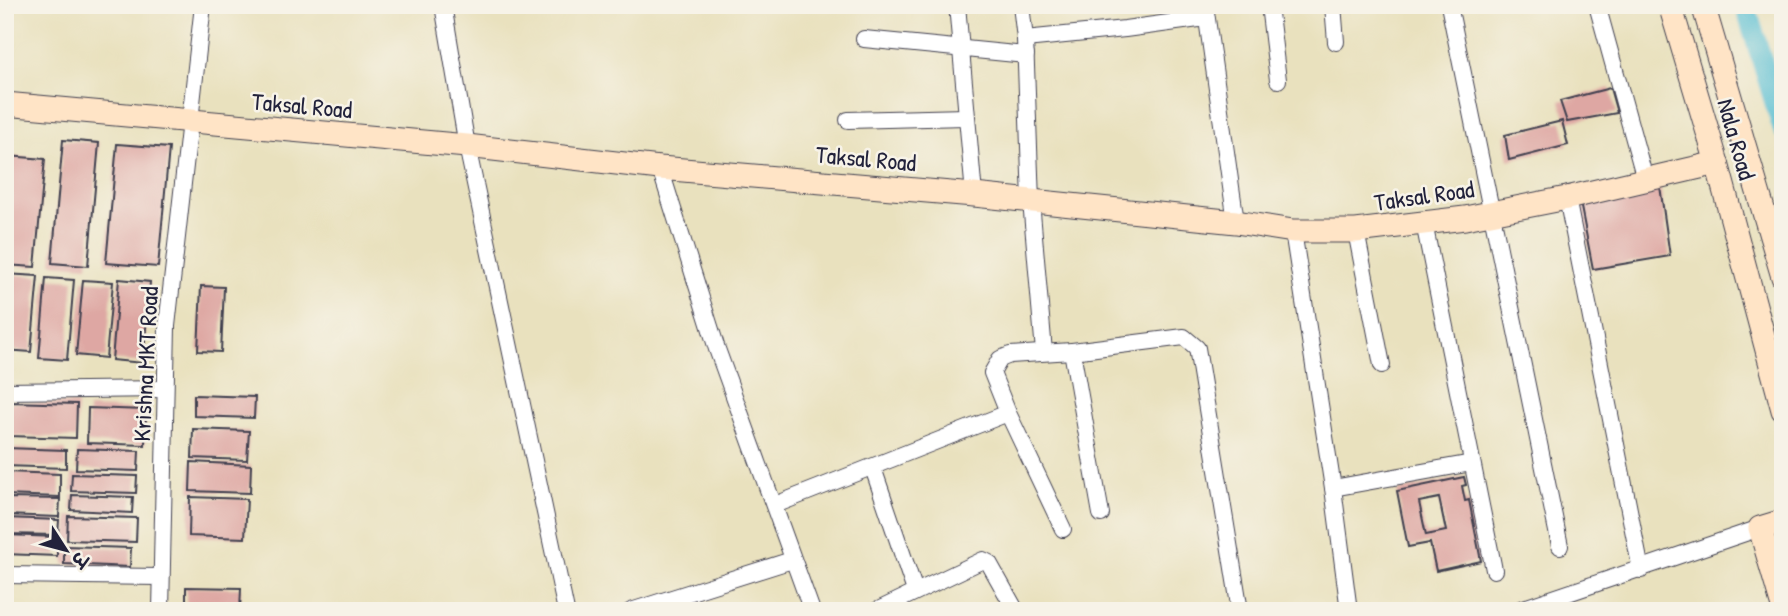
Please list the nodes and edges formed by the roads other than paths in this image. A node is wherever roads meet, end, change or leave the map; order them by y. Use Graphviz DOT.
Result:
graph roads {
  1 [pos="203,5"];
  2 [pos="443,5"];
  3 [pos="957,5"];
  4 [pos="1021,5"];
  5 [pos="1269,5"];
  6 [pos="1333,5"];
  7 [pos="1449,5"];
  8 [pos="1597,5"];
  9 [pos="1670,5"];
  10 [pos="1703,5"];
  11 [pos="1206,12"];
  12 [pos="864,38"];
  13 [pos="1025,38"];
  14 [pos="1336,42"];
  15 [pos="961,50"];
  16 [pos="1026,55"];
  17 [pos="1278,80"];
  18 [pos="5,104"];
  19 [pos="966,117"];
  20 [pos="848,120"];
  21 [pos="190,121"];
  22 [pos="467,146"];
  23 [pos="1717,163"];
  24 [pos="660,168"];
  25 [pos="1645,179"];
  26 [pos="974,195"];
  27 [pos="1567,198"];
  28 [pos="1031,201"];
  29 [pos="1492,212"];
  30 [pos="1236,222"];
  31 [pos="1424,222"];
  32 [pos="1293,231"];
  33 [pos="1356,231"];
  34 [pos="1783,277"];
  35 [pos="1072,351"];
  36 [pos="1044,352"];
  37 [pos="1382,365"];
  38 [pos="165,389"];
  39 [pos="5,391"];
  40 [pos="1783,410"];
  41 [pos="1008,413"];
  42 [pos="1472,463"];
  43 [pos="873,468"];
  44 [pos="1333,488"];
  45 [pos="775,505"];
  46 [pos="1101,514"];
  47 [pos="1783,521"];
  48 [pos="1760,528"];
  49 [pos="1063,529"];
  50 [pos="1560,545"];
  51 [pos="792,560"];
  52 [pos="1494,570"];
  53 [pos="1641,570"];
  54 [pos="5,575"];
  55 [pos="160,577"];
  56 [pos="915,591"];
  57 [pos="1783,607"];
  58 [pos="638,610"];
  59 [pos="160,611"];
  60 [pos="566,611"];
  61 [pos="812,611"];
  62 [pos="876,611"];
  63 [pos="1016,611"];
  64 [pos="1240,611"];
  65 [pos="1349,611"];
  66 [pos="1515,611"];
  1 -- 21 [label="street, Krishna MKT Road"];
  2 -- 22 [label="street"];
  3 -- 15 [label="street"];
  4 -- 13 [label="street"];
  5 -- 17 [label="street"];
  6 -- 14 [label="street"];
  7 -- 29 [label="street"];
  8 -- 25 [label="street"];
  9 -- 23 [label="street, Nala Road"];
  10 -- 34 [label="street, Nala Road"];
  11 -- 13 [label="street"];
  11 -- 30 [label="street"];
  12 -- 15 [label="street"];
  13 -- 16 [label="street"];
  15 -- 16 [label="street"];
  15 -- 19 [label="street"];
  16 -- 28 [label="street"];
  18 -- 21 [label="street, Taksal Road"];
  19 -- 20 [label="street"];
  19 -- 26 [label="street"];
  21 -- 22 [label="street, Taksal Road"];
  21 -- 38 [label="street, Krishna MKT Road"];
  22 -- 24 [label="street, Taksal Road"];
  22 -- 60 [label="street"];
  23 -- 25 [label="street, Taksal Road"];
  23 -- 40 [label="street, Nala Road"];
  24 -- 26 [label="street, Taksal Road"];
  24 -- 45 [label="street"];
  25 -- 27 [label="street, Taksal Road"];
  26 -- 28 [label="street, Taksal Road"];
  27 -- 29 [label="street, Taksal Road"];
  27 -- 53 [label="street"];
  28 -- 30 [label="street, Taksal Road"];
  28 -- 36 [label="street"];
  29 -- 31 [label="street, Taksal Road"];
  29 -- 50 [label="street"];
  30 -- 32 [label="street, Taksal Road"];
  31 -- 33 [label="street, Taksal Road"];
  31 -- 42 [label="street"];
  32 -- 33 [label="street, Taksal Road"];
  32 -- 44 [label="street"];
  33 -- 37 [label="street"];
  35 -- 36 [label="street"];
  35 -- 46 [label="street"];
  35 -- 64 [label="street"];
  36 -- 41 [label="street"];
  38 -- 39 [label="street"];
  38 -- 55 [label="street, Krishna MKT Road"];
  41 -- 43 [label="street"];
  41 -- 49 [label="street"];
  42 -- 44 [label="street"];
  42 -- 52 [label="street"];
  43 -- 45 [label="street"];
  43 -- 56 [label="street"];
  44 -- 65 [label="street"];
  45 -- 51 [label="street"];
  47 -- 48 [label="street"];
  48 -- 53 [label="street"];
  48 -- 57 [label="street"];
  51 -- 58 [label="street"];
  51 -- 61 [label="street"];
  53 -- 66 [label="street"];
  54 -- 55 [label="street"];
  55 -- 59 [label="street, Krishna MKT Road"];
  56 -- 62 [label="street"];
  56 -- 63 [label="street"];
}
